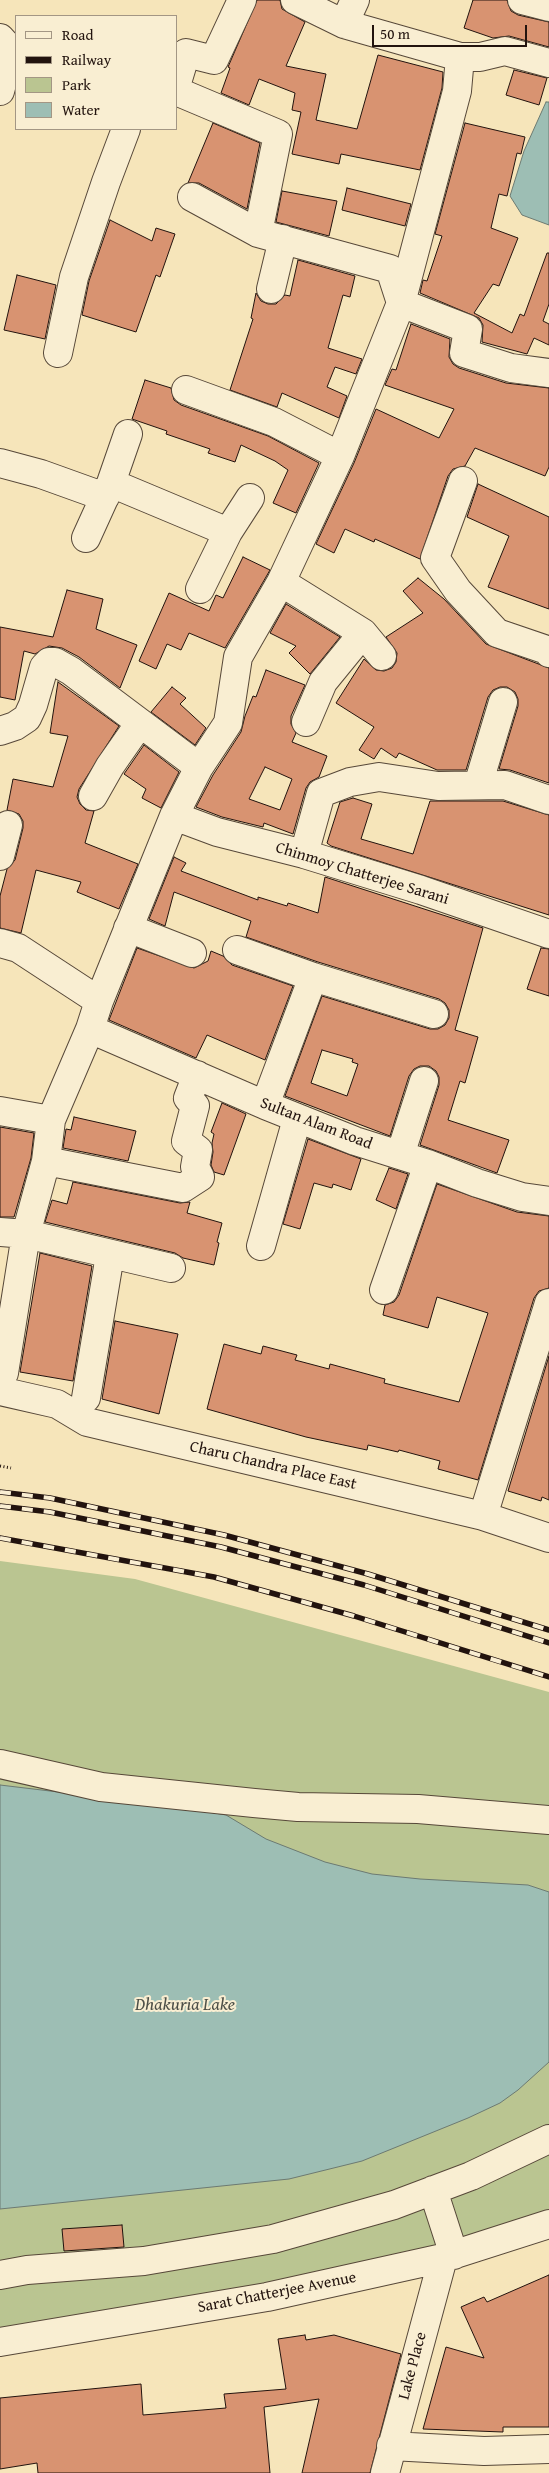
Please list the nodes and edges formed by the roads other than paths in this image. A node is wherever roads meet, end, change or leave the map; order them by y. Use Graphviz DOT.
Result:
graph roads {
  1 [pos="242,0"];
  2 [pos="295,0"];
  3 [pos="355,0"];
  4 [pos="522,0"];
  5 [pos="549,7"];
  6 [pos="344,24"];
  7 [pos="0,38"];
  8 [pos="460,57"];
  9 [pos="549,63"];
  10 [pos="178,79"];
  11 [pos="0,91"];
  12 [pos="178,92"];
  13 [pos="126,130"];
  14 [pos="192,197"];
  15 [pos="271,236"];
  16 [pos="271,289"];
  17 [pos="401,303"];
  18 [pos="58,353"];
  19 [pos="549,373"];
  20 [pos="186,390"];
  21 [pos="128,434"];
  22 [pos="340,456"];
  23 [pos="0,463"];
  24 [pos="463,481"];
  25 [pos="108,490"];
  26 [pos="250,498"];
  27 [pos="228,532"];
  28 [pos="86,538"];
  29 [pos="281,582"];
  30 [pos="200,589"];
  31 [pos="363,633"];
  32 [pos="549,653"];
  33 [pos="382,656"];
  34 [pos="503,702"];
  35 [pos="306,722"];
  36 [pos="140,723"];
  37 [pos="0,731"];
  38 [pos="199,767"];
  39 [pos="478,785"];
  40 [pos="93,796"];
  41 [pos="549,800"];
  42 [pos="174,816"];
  43 [pos="8,825"];
  44 [pos="304,854"];
  45 [pos="0,856"];
  46 [pos="128,928"];
  47 [pos="549,934"];
  48 [pos="0,943"];
  49 [pos="238,950"];
  50 [pos="192,953"];
  51 [pos="313,977"];
  52 [pos="99,1001"];
  53 [pos="434,1014"];
  54 [pos="90,1029"];
  55 [pos="197,1075"];
  56 [pos="424,1081"];
  57 [pos="265,1105"];
  58 [pos="0,1111"];
  59 [pos="297,1119"];
  60 [pos="51,1120"];
  61 [pos="398,1154"];
  62 [pos="46,1161"];
  63 [pos="428,1164"];
  64 [pos="549,1201"];
  65 [pos="13,1233"];
  66 [pos="261,1246"];
  67 [pos="110,1255"];
  68 [pos="171,1268"];
  69 [pos="384,1290"];
  70 [pos="549,1303"];
  71 [pos="2,1382"];
  72 [pos="86,1398"];
  73 [pos="483,1516"];
  74 [pos="549,1538"];
  75 [pos="0,1764"];
  76 [pos="549,1820"];
  77 [pos="549,2139"];
  78 [pos="433,2190"];
  79 [pos="549,2224"];
  80 [pos="448,2257"];
  81 [pos="0,2275"];
  82 [pos="0,2342"];
  83 [pos="391,2446"];
  84 [pos="549,2449"];
  85 [pos="484,2462"];
  86 [pos="385,2473"];
  1 -- 10 [label="street"];
  2 -- 6 [label="street"];
  3 -- 6 [label="street"];
  4 -- 5 [label="street"];
  6 -- 8 [label="street"];
  7 -- 11 [label="street"];
  8 -- 9 [label="street"];
  8 -- 17 [label="street"];
  12 -- 15 [label="street"];
  13 -- 18 [label="street"];
  14 -- 15 [label="street"];
  15 -- 16 [label="street"];
  15 -- 17 [label="street"];
  17 -- 19 [label="street"];
  17 -- 22 [label="street"];
  20 -- 22 [label="street"];
  21 -- 25 [label="street"];
  22 -- 29 [label="street"];
  23 -- 25 [label="street"];
  24 -- 32 [label="street"];
  25 -- 27 [label="street"];
  25 -- 28 [label="street"];
  26 -- 27 [label="street"];
  27 -- 30 [label="street"];
  29 -- 31 [label="street"];
  29 -- 38 [label="street"];
  31 -- 33 [label="street"];
  31 -- 35 [label="street"];
  34 -- 39 [label="street"];
  36 -- 37 [label="street"];
  36 -- 38 [label="street"];
  36 -- 40 [label="street"];
  38 -- 42 [label="street"];
  39 -- 41 [label="street"];
  39 -- 44 [label="street"];
  42 -- 44 [label="street, Chinmoy Chatterjee Sarani"];
  42 -- 46 [label="street"];
  43 -- 45 [label="street"];
  44 -- 47 [label="street, Chinmoy Chatterjee Sarani"];
  46 -- 50 [label="street"];
  46 -- 52 [label="street"];
  48 -- 52 [label="street"];
  49 -- 51 [label="street"];
  51 -- 53 [label="street"];
  51 -- 57 [label="street"];
  52 -- 54 [label="street"];
  54 -- 55 [label="street, Sultan Alam Road"];
  54 -- 60 [label="street"];
  55 -- 57 [label="street, Sultan Alam Road"];
  55 -- 62 [label="street"];
  56 -- 61 [label="street"];
  57 -- 59 [label="street, Sultan Alam Road"];
  58 -- 60 [label="street"];
  59 -- 61 [label="street, Sultan Alam Road"];
  59 -- 66 [label="street"];
  60 -- 62 [label="street"];
  61 -- 63 [label="street, Sultan Alam Road"];
  62 -- 65 [label="street"];
  63 -- 64 [label="street, Sultan Alam Road"];
  63 -- 69 [label="street"];
  65 -- 67 [label="street"];
  65 -- 71 [label="street"];
  67 -- 68 [label="street"];
  67 -- 72 [label="street"];
  70 -- 73 [label="street"];
  71 -- 73 [label="street, Charu Chandra Place East"];
  73 -- 74 [label="street, Charu Chandra Place East"];
  75 -- 76 [label="street"];
  77 -- 78 [label="street"];
  78 -- 80 [label="street"];
  78 -- 81 [label="street"];
  79 -- 80 [label="street, Sarat Chatterjee Avenue"];
  80 -- 82 [label="street, Sarat Chatterjee Avenue"];
  80 -- 83 [label="street, Lake Place"];
  83 -- 85 [label="street"];
  83 -- 86 [label="street, Lake Place"];
  84 -- 85 [label="street"];
}
